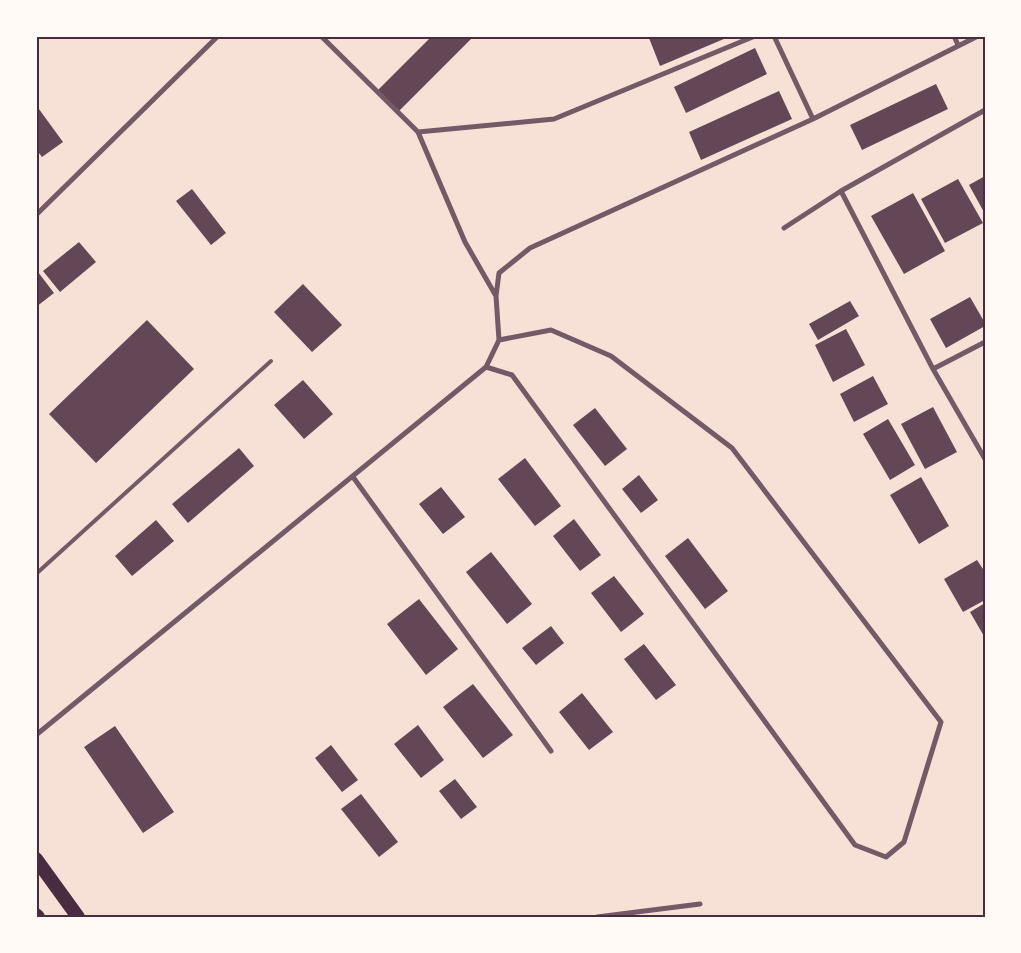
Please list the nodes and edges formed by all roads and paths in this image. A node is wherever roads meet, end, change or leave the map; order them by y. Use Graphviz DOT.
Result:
graph roads {
  1 [pos="218,36"];
  2 [pos="321,36"];
  3 [pos="755,36"];
  4 [pos="774,36"];
  5 [pos="954,36"];
  6 [pos="978,36"];
  7 [pos="958,46"];
  8 [pos="985,110"];
  9 [pos="813,119"];
  10 [pos="418,132"];
  11 [pos="841,191"];
  12 [pos="36,215"];
  13 [pos="784,228"];
  14 [pos="496,296"];
  15 [pos="499,340"];
  16 [pos="985,342"];
  17 [pos="271,361"];
  18 [pos="486,367"];
  19 [pos="933,369"];
  20 [pos="985,459"];
  21 [pos="353,476"];
  22 [pos="36,574"];
  23 [pos="36,736"];
  24 [pos="551,751"];
  25 [pos="36,859"];
  26 [pos="700,904"];
  27 [pos="78,917"];
  28 [pos="597,917"];
  1 -- 12 [label="street"];
  2 -- 10 [label="street"];
  3 -- 10 [label="street"];
  4 -- 9 [label="street"];
  5 -- 7 [label="street"];
  6 -- 7 [label="street"];
  7 -- 9 [label="street"];
  8 -- 11 [label="street"];
  9 -- 14 [label="street"];
  10 -- 14 [label="street"];
  11 -- 13 [label="street"];
  11 -- 19 [label="street"];
  14 -- 15 [label="street"];
  15 -- 18 [label="street"];
  15 -- 18 [label="street"];
  16 -- 19 [label="street"];
  17 -- 22 [label="lane"];
  18 -- 21 [label="street"];
  19 -- 20 [label="street"];
  21 -- 23 [label="street"];
  21 -- 24 [label="street"];
  25 -- 27 [label="highway"];
  26 -- 28 [label="street"];
}
